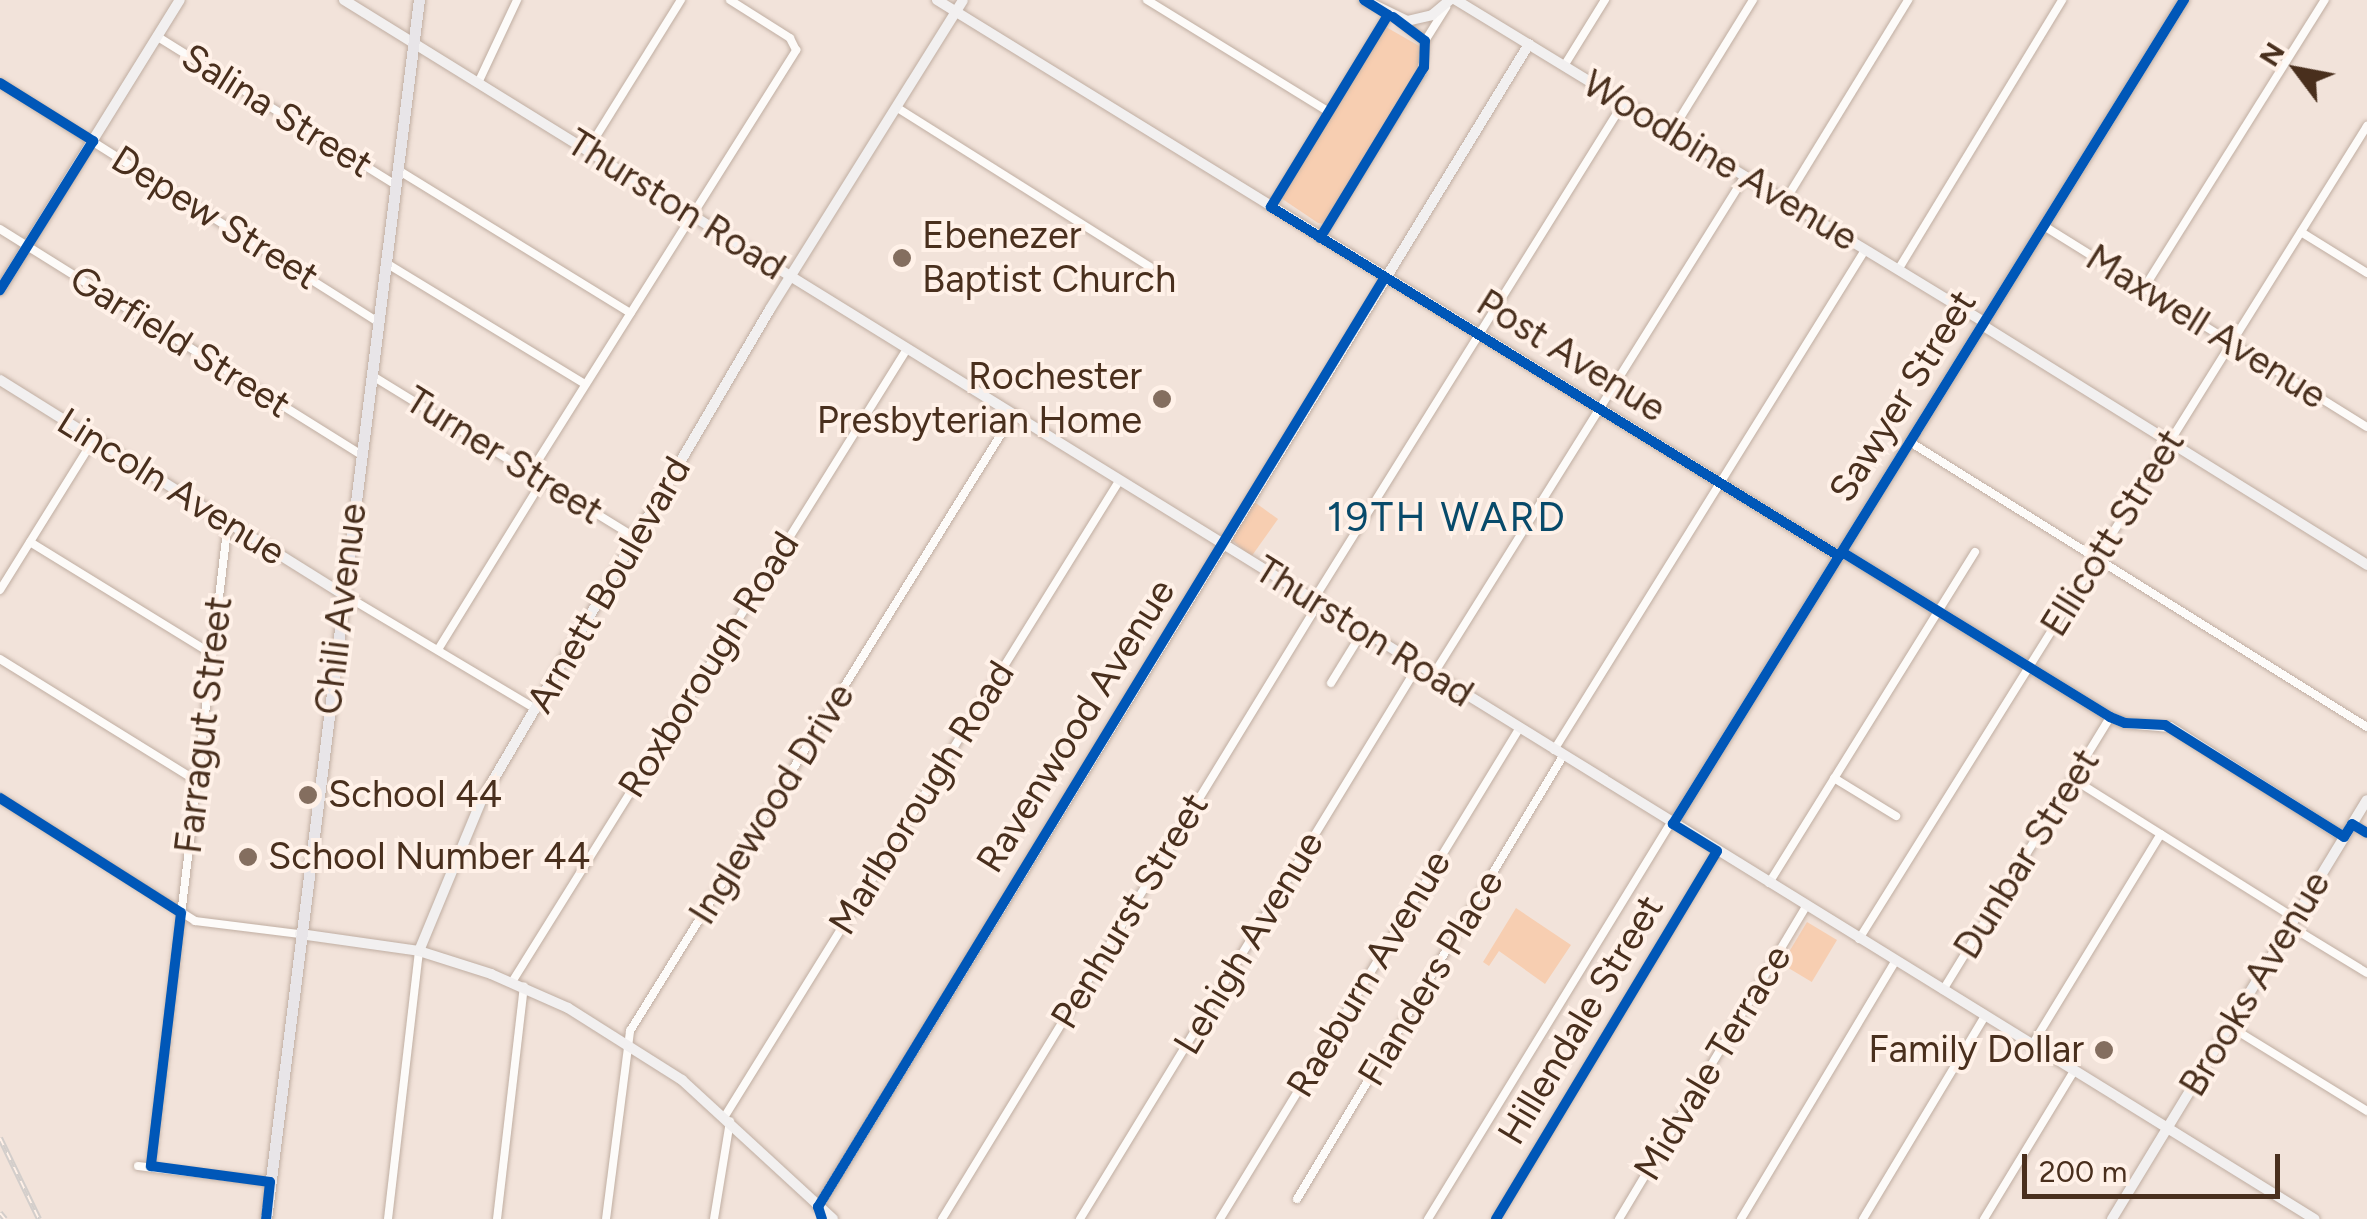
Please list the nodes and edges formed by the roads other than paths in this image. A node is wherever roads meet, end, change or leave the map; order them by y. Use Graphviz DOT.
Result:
graph roads {
  1 [pos="180,0"];
  2 [pos="344,0"];
  3 [pos="419,0"];
  4 [pos="517,0"];
  5 [pos="681,0"];
  6 [pos="730,0"];
  7 [pos="937,0"];
  8 [pos="963,0"];
  9 [pos="1148,0"];
  10 [pos="1364,0"];
  11 [pos="1452,0"];
  12 [pos="1605,0"];
  13 [pos="1754,0"];
  14 [pos="1908,0"];
  15 [pos="2062,0"];
  16 [pos="2184,0"];
  17 [pos="2324,0"];
  18 [pos="955,12"];
  19 [pos="1390,16"];
  20 [pos="158,37"];
  21 [pos="1425,41"];
  22 [pos="414,43"];
  23 [pos="1529,44"];
  24 [pos="1564,66"];
  25 [pos="0,83"];
  26 [pos="478,84"];
  27 [pos="1624,102"];
  28 [pos="896,107"];
  29 [pos="1329,112"];
  30 [pos="2366,130"];
  31 [pos="1672,132"];
  32 [pos="92,141"];
  33 [pos="587,151"];
  34 [pos="398,170"];
  35 [pos="1744,176"];
  36 [pos="396,185"];
  37 [pos="1785,200"];
  38 [pos="1271,207"];
  39 [pos="692,216"];
  40 [pos="2044,226"];
  41 [pos="0,230"];
  42 [pos="2301,232"];
  43 [pos="1320,238"];
  44 [pos="28,247"];
  45 [pos="1865,250"];
  46 [pos="386,263"];
  47 [pos="1150,266"];
  48 [pos="1898,270"];
  49 [pos="2367,273"];
  50 [pos="790,276"];
  51 [pos="1385,277"];
  52 [pos="2144,288"];
  53 [pos="0,290"];
  54 [pos="630,313"];
  55 [pos="378,322"];
  56 [pos="1983,324"];
  57 [pos="1478,334"];
  58 [pos="2232,343"];
  59 [pos="907,349"];
  60 [pos="372,375"];
  61 [pos="0,380"];
  62 [pos="584,384"];
  63 [pos="1600,409"];
  64 [pos="1013,415"];
  65 [pos="2367,428"];
  66 [pos="94,439"];
  67 [pos="1910,442"];
  68 [pos="2170,442"];
  69 [pos="361,454"];
  70 [pos="530,473"];
  71 [pos="542,481"];
  72 [pos="1120,481"];
  73 [pos="1720,484"];
  74 [pos="228,522"];
  75 [pos="636,538"];
  76 [pos="30,542"];
  77 [pos="1222,544"];
  78 [pos="1975,552"];
  79 [pos="1840,554"];
  80 [pos="2096,559"];
  81 [pos="2367,565"];
  82 [pos="0,590"];
  83 [pos="343,594"];
  84 [pos="1316,602"];
  85 [pos="1938,610"];
  86 [pos="1362,631"];
  87 [pos="439,648"];
  88 [pos="212,654"];
  89 [pos="0,659"];
  90 [pos="1418,666"];
  91 [pos="2030,666"];
  92 [pos="1433,675"];
  93 [pos="1331,682"];
  94 [pos="536,709"];
  95 [pos="2110,717"];
  96 [pos="2367,726"];
  97 [pos="1519,728"];
  98 [pos="1559,753"];
  99 [pos="1834,778"];
  100 [pos="2073,779"];
  101 [pos="197,782"];
  102 [pos="0,798"];
  103 [pos="2367,800"];
  104 [pos="1896,816"];
  105 [pos="1672,823"];
  106 [pos="2352,824"];
  107 [pos="2367,833"];
  108 [pos="2161,834"];
  109 [pos="2344,837"];
  110 [pos="1718,851"];
  111 [pos="1768,883"];
  112 [pos="1806,906"];
  113 [pos="182,913"];
  114 [pos="2293,922"];
  115 [pos="300,934"];
  116 [pos="1860,939"];
  117 [pos="419,952"];
  118 [pos="1896,962"];
  119 [pos="2367,972"];
  120 [pos="512,982"];
  121 [pos="524,987"];
  122 [pos="1943,990"];
  123 [pos="1985,1016"];
  124 [pos="2229,1026"];
  125 [pos="626,1041"];
  126 [pos="2032,1045"];
  127 [pos="2074,1071"];
  128 [pos="2367,1111"];
  129 [pos="728,1118"];
  130 [pos="2167,1128"];
  131 [pos="138,1166"];
  132 [pos="151,1166"];
  133 [pos="270,1182"];
  134 [pos="1297,1199"];
  135 [pos="821,1212"];
  136 [pos="266,1219"];
  137 [pos="388,1219"];
  138 [pos="497,1219"];
  139 [pos="606,1219"];
  140 [pos="714,1219"];
  141 [pos="834,1219"];
  142 [pos="942,1219"];
  143 [pos="1080,1219"];
  144 [pos="1220,1219"];
  145 [pos="1428,1219"];
  146 [pos="1496,1219"];
  147 [pos="1619,1219"];
  148 [pos="1741,1219"];
  149 [pos="1863,1219"];
  150 [pos="1984,1219"];
  151 [pos="2112,1219"];
  152 [pos="2315,1219"];
  1 -- 20 [label="street"];
  2 -- 22 [label="street, Thurston Road"];
  3 -- 22 [label="main road, Chili Avenue"];
  4 -- 26 [label="street"];
  5 -- 33 [label="street"];
  6 -- 39 [label="street"];
  7 -- 18 [label="street, Post Avenue"];
  8 -- 18 [label="street, Arnett Boulevard"];
  9 -- 29 [label="street"];
  10 -- 19 [label="street"];
  11 -- 19 [label="street"];
  11 -- 21 [label="street"];
  11 -- 23 [label="street, Woodbine Avenue"];
  12 -- 24 [label="street"];
  13 -- 31 [label="street"];
  14 -- 37 [label="street"];
  15 -- 48 [label="street"];
  16 -- 40 [label="street, Sawyer Street"];
  17 -- 52 [label="street"];
  18 -- 28 [label="street, Arnett Boulevard"];
  18 -- 38 [label="street, Post Avenue"];
  19 -- 21 [label="street"];
  19 -- 29 [label="street"];
  20 -- 32 [label="street"];
  20 -- 36 [label="street, Salina Street"];
  21 -- 43 [label="street"];
  22 -- 26 [label="street, Thurston Road"];
  22 -- 34 [label="main road, Chili Avenue"];
  23 -- 24 [label="street, Woodbine Avenue"];
  23 -- 51 [label="street, Ravenwood Avenue"];
  24 -- 27 [label="street, Woodbine Avenue"];
  25 -- 32 [label="street, Depew Street"];
  26 -- 33 [label="street, Thurston Road"];
  27 -- 31 [label="street, Woodbine Avenue"];
  27 -- 57 [label="street, Penhurst Street"];
  28 -- 47 [label="street"];
  28 -- 50 [label="street, Arnett Boulevard"];
  29 -- 38 [label="street"];
  30 -- 42 [label="street, Ellicott Street"];
  31 -- 35 [label="street, Woodbine Avenue"];
  32 -- 44 [label="street"];
  32 -- 55 [label="street, Depew Street"];
  33 -- 39 [label="street, Thurston Road"];
  34 -- 36 [label="main road, Chili Avenue"];
  34 -- 54 [label="street, Salina Street"];
  35 -- 37 [label="street, Woodbine Avenue"];
  35 -- 63 [label="street"];
  36 -- 46 [label="main road, Chili Avenue"];
  37 -- 45 [label="street, Woodbine Avenue"];
  38 -- 43 [label="street, Post Avenue"];
  39 -- 50 [label="street, Thurston Road"];
  39 -- 54 [label="street"];
  40 -- 52 [label="street, Maxwell Avenue"];
  40 -- 56 [label="street, Sawyer Street"];
  41 -- 44 [label="street, Garfield Street"];
  42 -- 49 [label="street"];
  42 -- 58 [label="street, Ellicott Street"];
  43 -- 51 [label="street, Post Avenue"];
  44 -- 53 [label="street"];
  44 -- 69 [label="street, Garfield Street"];
  45 -- 48 [label="street, Woodbine Avenue"];
  45 -- 73 [label="street, Flanders Place"];
  46 -- 55 [label="main road, Chili Avenue"];
  46 -- 62 [label="street"];
  48 -- 56 [label="street, Woodbine Avenue"];
  50 -- 59 [label="street, Thurston Road"];
  50 -- 75 [label="street, Arnett Boulevard"];
  51 -- 57 [label="street, Post Avenue"];
  51 -- 77 [label="street, Ravenwood Avenue"];
  52 -- 58 [label="street, Maxwell Avenue"];
  54 -- 62 [label="street"];
  55 -- 60 [label="main road, Chili Avenue"];
  56 -- 67 [label="street, Sawyer Street"];
  56 -- 68 [label="street, Woodbine Avenue"];
  57 -- 63 [label="street, Post Avenue"];
  57 -- 84 [label="street, Penhurst Street"];
  58 -- 65 [label="street, Maxwell Avenue"];
  58 -- 68 [label="street, Ellicott Street"];
  59 -- 64 [label="street, Thurston Road"];
  59 -- 120 [label="street, Roxborough Road"];
  60 -- 69 [label="main road, Chili Avenue"];
  60 -- 70 [label="street, Turner Street"];
  61 -- 66 [label="street, Lincoln Avenue"];
  62 -- 70 [label="street"];
  63 -- 73 [label="street, Post Avenue"];
  63 -- 92 [label="street"];
  64 -- 72 [label="street, Thurston Road"];
  64 -- 125 [label="street, Inglewood Drive"];
  66 -- 74 [label="street, Lincoln Avenue"];
  66 -- 76 [label="street"];
  67 -- 79 [label="street, Sawyer Street"];
  67 -- 80 [label="street"];
  68 -- 80 [label="street, Ellicott Street"];
  68 -- 81 [label="street, Woodbine Avenue"];
  69 -- 83 [label="main road, Chili Avenue"];
  70 -- 71 [label="street, Turner Street"];
  71 -- 75 [label="street, Turner Street"];
  71 -- 87 [label="street"];
  72 -- 77 [label="street, Thurston Road"];
  72 -- 129 [label="street, Marlborough Road"];
  73 -- 79 [label="street, Post Avenue"];
  73 -- 98 [label="street, Flanders Place"];
  74 -- 83 [label="street, Lincoln Avenue"];
  74 -- 88 [label="street, Farragut Street"];
  75 -- 94 [label="street, Arnett Boulevard"];
  76 -- 82 [label="street"];
  76 -- 88 [label="street"];
  77 -- 84 [label="street, Thurston Road"];
  77 -- 135 [label="street, Ravenwood Avenue"];
  78 -- 85 [label="street"];
  79 -- 85 [label="street, Post Avenue"];
  79 -- 105 [label="street, Sawyer Street"];
  80 -- 91 [label="street, Ellicott Street"];
  80 -- 96 [label="street"];
  83 -- 87 [label="street"];
  83 -- 115 [label="main road, Chili Avenue"];
  84 -- 86 [label="street, Thurston Road"];
  84 -- 142 [label="street, Penhurst Street"];
  85 -- 91 [label="street, Post Avenue"];
  85 -- 99 [label="street"];
  86 -- 90 [label="street, Thurston Road"];
  86 -- 93 [label="street"];
  87 -- 94 [label="street"];
  88 -- 101 [label="street, Farragut Street"];
  89 -- 101 [label="street"];
  90 -- 92 [label="street, Thurston Road"];
  90 -- 143 [label="street, Lehigh Avenue"];
  91 -- 95 [label="street, Post Avenue"];
  91 -- 116 [label="street, Ellicott Street"];
  92 -- 97 [label="street, Thurston Road"];
  94 -- 117 [label="street, Arnett Boulevard"];
  95 -- 100 [label="street, Dunbar Street"];
  95 -- 109 [label="street, Post Avenue"];
  97 -- 98 [label="street, Thurston Road"];
  97 -- 144 [label="street, Raeburn Avenue"];
  98 -- 105 [label="street, Thurston Road"];
  98 -- 134 [label="street, Flanders Place"];
  99 -- 104 [label="street"];
  99 -- 111 [label="street"];
  100 -- 108 [label="street"];
  100 -- 122 [label="street, Dunbar Street"];
  101 -- 113 [label="street, Farragut Street"];
  102 -- 113 [label="street"];
  103 -- 106 [label="street, Brooks Avenue"];
  105 -- 110 [label="street, Thurston Road"];
  105 -- 145 [label="street"];
  106 -- 107 [label="street"];
  106 -- 109 [label="street, Brooks Avenue"];
  108 -- 114 [label="street"];
  108 -- 126 [label="street"];
  109 -- 114 [label="street, Brooks Avenue"];
  110 -- 111 [label="street, Thurston Road"];
  110 -- 146 [label="street, Hillendale Street"];
  111 -- 112 [label="street, Thurston Road"];
  112 -- 116 [label="street, Thurston Road"];
  112 -- 147 [label="street, Midvale Terrace"];
  113 -- 115 [label="street"];
  113 -- 132 [label="street, Farragut Street"];
  114 -- 119 [label="street"];
  114 -- 124 [label="street, Brooks Avenue"];
  115 -- 117 [label="street"];
  115 -- 133 [label="main road, Chili Avenue"];
  116 -- 118 [label="street, Thurston Road"];
  117 -- 120 [label="street"];
  117 -- 137 [label="street, Arnett Boulevard"];
  118 -- 122 [label="street, Thurston Road"];
  118 -- 148 [label="street"];
  120 -- 121 [label="street"];
  121 -- 125 [label="street"];
  121 -- 138 [label="street"];
  122 -- 123 [label="street, Thurston Road"];
  123 -- 126 [label="street, Thurston Road"];
  123 -- 149 [label="street"];
  124 -- 128 [label="street"];
  124 -- 130 [label="street, Brooks Avenue"];
  125 -- 129 [label="street"];
  125 -- 139 [label="street, Inglewood Drive"];
  126 -- 127 [label="street, Thurston Road"];
  127 -- 130 [label="street, Thurston Road"];
  127 -- 150 [label="street"];
  129 -- 135 [label="street"];
  129 -- 140 [label="street, Marlborough Road"];
  130 -- 151 [label="street, Brooks Avenue"];
  130 -- 152 [label="street, Thurston Road"];
  131 -- 132 [label="street"];
  132 -- 133 [label="street"];
  133 -- 136 [label="main road, Chili Avenue"];
  135 -- 141 [label="street"];
}
